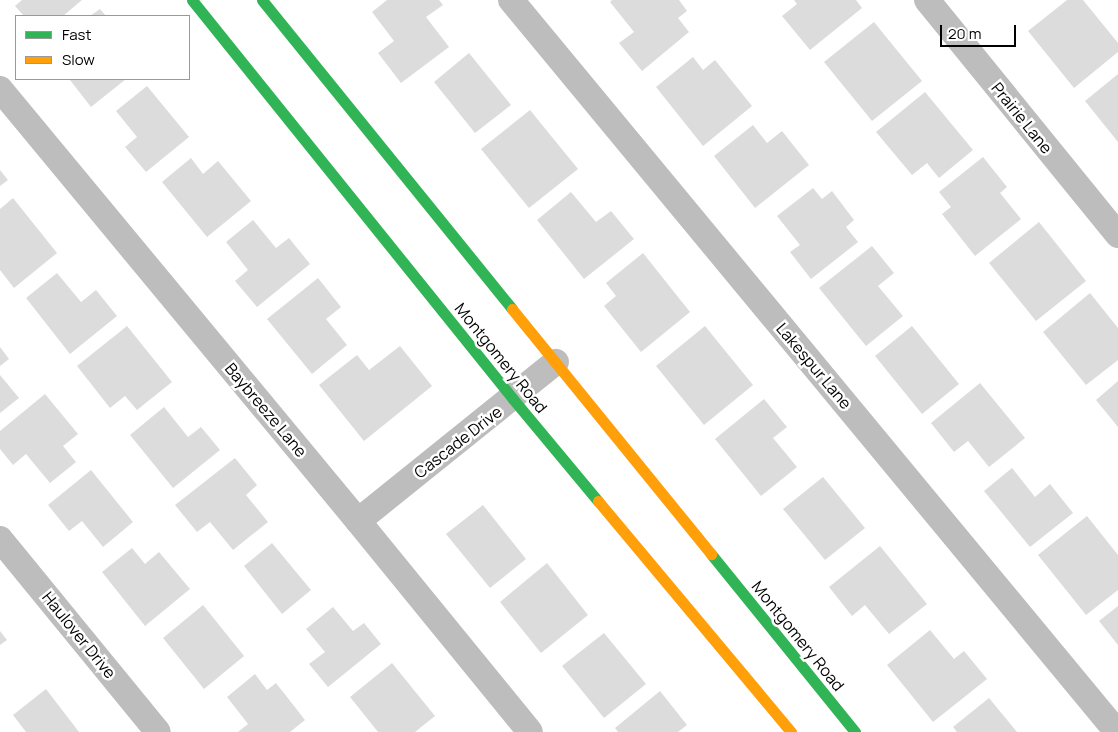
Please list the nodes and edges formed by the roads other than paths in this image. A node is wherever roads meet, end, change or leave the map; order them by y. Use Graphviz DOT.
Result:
graph roads {
  1 [pos="192,0"];
  2 [pos="262,0"];
  3 [pos="511,0"];
  4 [pos="927,0"];
  5 [pos="0,89"];
  6 [pos="1118,235"];
  7 [pos="556,362"];
  8 [pos="513,399"];
  9 [pos="358,521"];
  10 [pos="0,539"];
  11 [pos="158,732"];
  12 [pos="530,732"];
  13 [pos="791,732"];
  14 [pos="855,732"];
  15 [pos="1117,732"];
  1 -- 8 [label="main road, Montgomery Road"];
  2 -- 7 [label="main road, Montgomery Road"];
  3 -- 15 [label="street, Lakespur Lane"];
  4 -- 6 [label="street, Prairie Lane"];
  5 -- 9 [label="street, Baybreeze Lane"];
  7 -- 8 [label="street, Cascade Drive"];
  7 -- 14 [label="main road, Montgomery Road"];
  8 -- 9 [label="street, Cascade Drive"];
  8 -- 13 [label="main road, Montgomery Road"];
  9 -- 12 [label="street, Baybreeze Lane"];
  10 -- 11 [label="street, Haulover Drive"];
}
